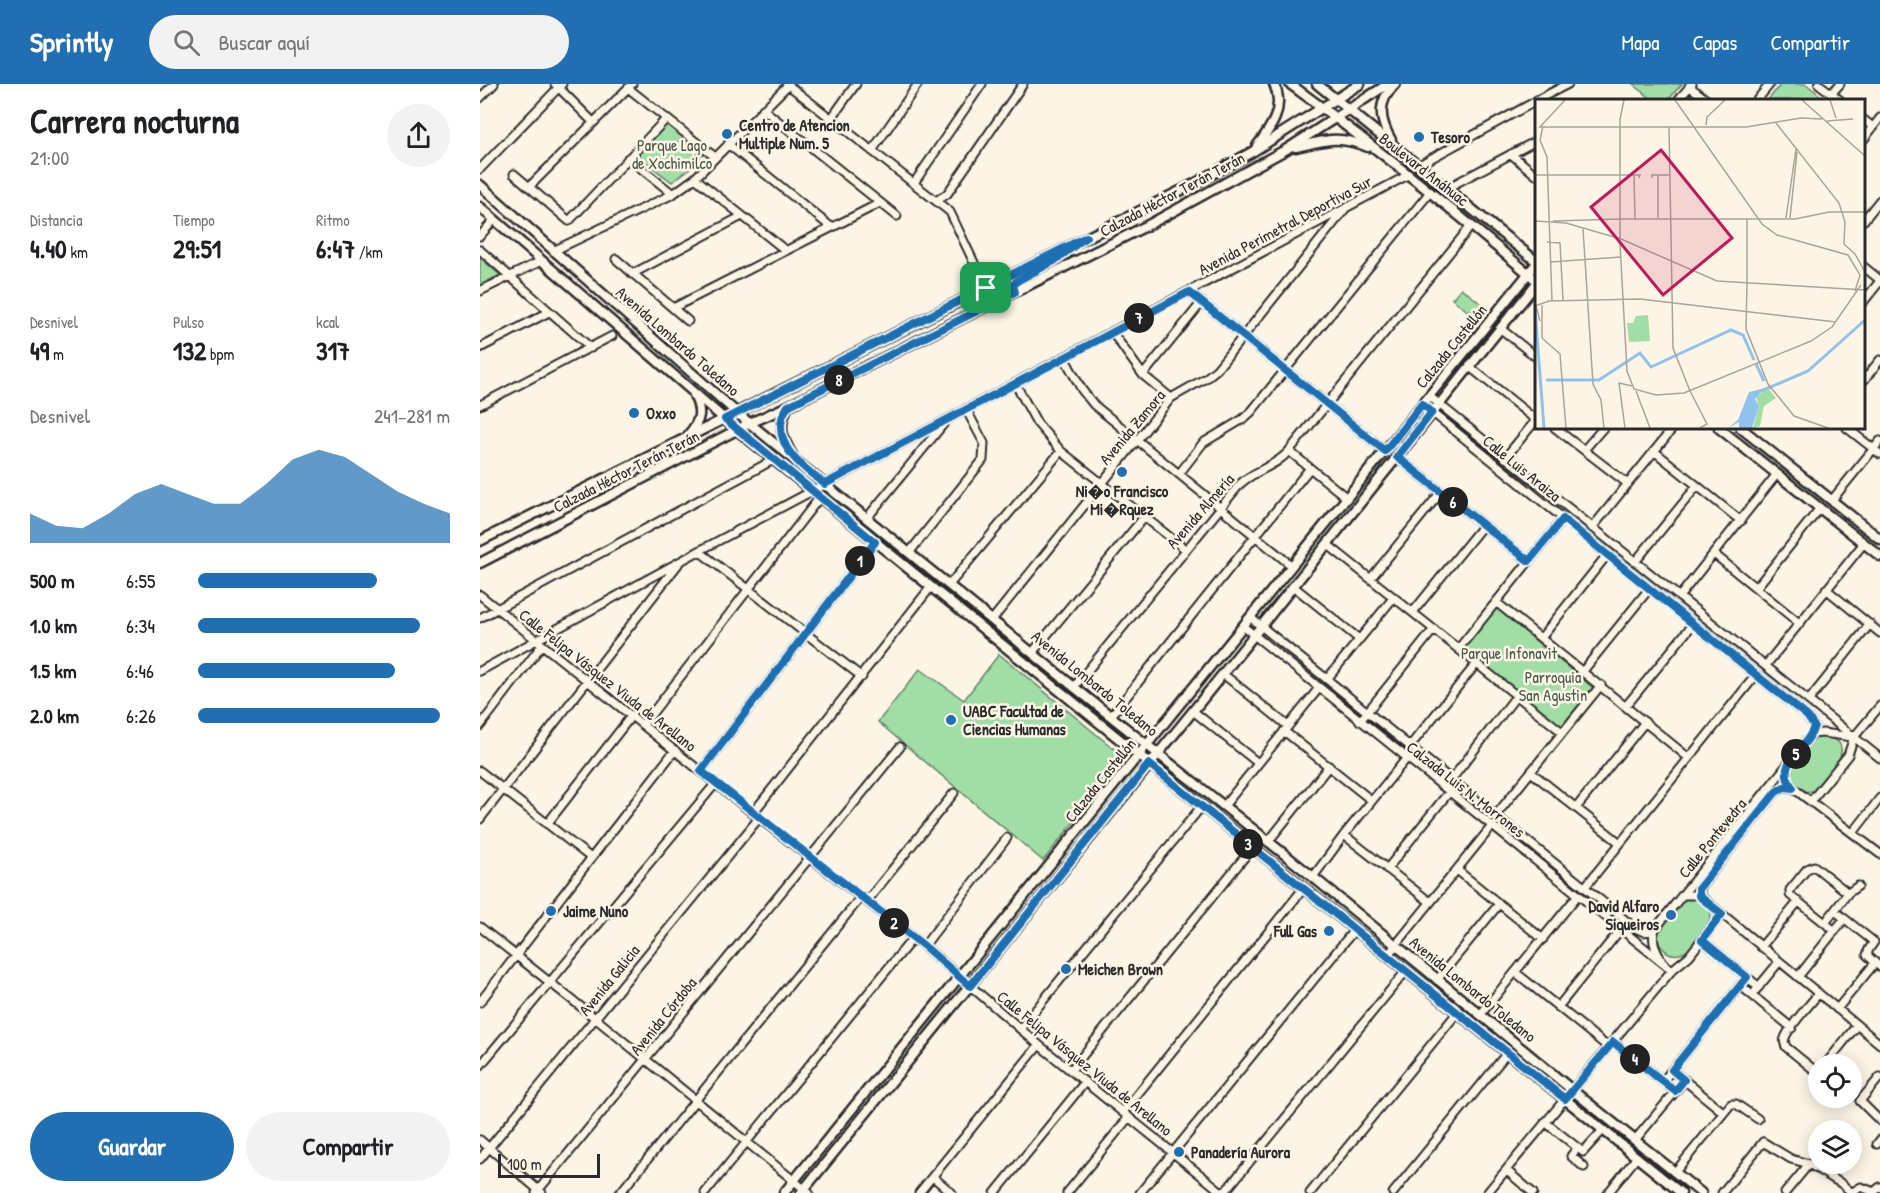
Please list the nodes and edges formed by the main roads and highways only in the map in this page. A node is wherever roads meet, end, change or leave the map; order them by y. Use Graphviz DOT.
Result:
graph roads {
  1 [pos="1274,84"];
  2 [pos="1290,84"];
  3 [pos="1317,84"];
  4 [pos="1360,84"];
  5 [pos="1388,84"];
  6 [pos="1395,84"];
  7 [pos="1338,100"];
  8 [pos="1324,109"];
  9 [pos="1351,110"];
  10 [pos="1337,119"];
  11 [pos="1393,143"];
  12 [pos="1375,149"];
  13 [pos="1287,150"];
  14 [pos="1252,152"];
  15 [pos="1196,183"];
  16 [pos="480,185"];
  17 [pos="480,207"];
  18 [pos="511,213"];
  19 [pos="494,220"];
  20 [pos="1140,229"];
  21 [pos="1086,237"];
  22 [pos="1535,261"];
  23 [pos="1535,264"];
  24 [pos="1529,274"];
  25 [pos="1535,281"];
  26 [pos="1535,283"];
  27 [pos="1015,292"];
  28 [pos="690,389"];
  29 [pos="788,406"];
  30 [pos="737,412"];
  31 [pos="725,419"];
  32 [pos="750,423"];
  33 [pos="1720,429"];
  34 [pos="1742,429"];
  35 [pos="737,430"];
  36 [pos="686,438"];
  37 [pos="795,460"];
  38 [pos="1880,539"];
  39 [pos="480,541"];
  40 [pos="1880,556"];
  41 [pos="480,563"];
  42 [pos="930,588"];
  43 [pos="968,601"];
  44 [pos="991,636"];
  45 [pos="1032,653"];
  46 [pos="1037,674"];
  47 [pos="1074,687"];
  48 [pos="1148,745"];
  49 [pos="1158,753"];
  50 [pos="1139,756"];
  51 [pos="1149,764"];
  52 [pos="1676,1191"];
  53 [pos="805,1192"];
  54 [pos="784,1193"];
  55 [pos="1700,1193"];
  1 -- 14 [label="main road"];
  2 -- 8 [label="main road, Boulevard Anáhuac"];
  3 -- 7 [label="main road, Boulevard Anáhuac"];
  4 -- 7 [label="main road, Calzada Héctor Terán Terán"];
  5 -- 9 [label="main road, Calzada Héctor Terán Terán"];
  6 -- 11 [label="main road"];
  7 -- 8 [label="main road, Calzada Héctor Terán Terán"];
  7 -- 9 [label="main road, Boulevard Anáhuac"];
  8 -- 10 [label="main road, Boulevard Anáhuac"];
  8 -- 14 [label="main road, Calzada Héctor Terán Terán"];
  9 -- 10 [label="main road, Calzada Héctor Terán Terán"];
  9 -- 11 [label="main road, Boulevard Anáhuac"];
  10 -- 12 [label="main road, Boulevard Anáhuac"];
  10 -- 13 [label="main road, Calzada Héctor Terán Terán"];
  11 -- 22 [label="main road, Boulevard Anáhuac"];
  12 -- 13 [label="main road"];
  12 -- 24 [label="main road, Boulevard Anáhuac"];
  13 -- 20 [label="main road, Calzada Héctor Terán Terán"];
  14 -- 15 [label="main road, Calzada Héctor Terán Terán"];
  15 -- 20 [label="main road"];
  15 -- 21 [label="main road, Calzada Héctor Terán Terán"];
  16 -- 18 [label="main road, Avenida Lombardo Toledano"];
  17 -- 19 [label="main road, Avenida Lombardo Toledano"];
  18 -- 19 [label="main road"];
  18 -- 30 [label="main road, Avenida Lombardo Toledano"];
  19 -- 28 [label="main road, Avenida Lombardo Toledano"];
  20 -- 27 [label="main road, Calzada Héctor Terán Terán"];
  21 -- 27 [label="main road"];
  21 -- 30 [label="main road, Calzada Héctor Terán Terán"];
  23 -- 24 [label="main road, Calzada Castellón"];
  24 -- 25 [label="main road, Boulevard Anáhuac"];
  24 -- 48 [label="main road, Calzada Castellón"];
  26 -- 49 [label="main road, Calzada Castellón"];
  27 -- 29 [label="main road, Calzada Héctor Terán Terán"];
  28 -- 31 [label="main road, Avenida Lombardo Toledano"];
  28 -- 36 [label="main road"];
  29 -- 32 [label="main road, Calzada Héctor Terán Terán"];
  29 -- 37 [label="main road"];
  30 -- 31 [label="main road, Calzada Héctor Terán Terán"];
  30 -- 32 [label="main road, Avenida Lombardo Toledano"];
  31 -- 35 [label="main road, Avenida Lombardo Toledano"];
  31 -- 36 [label="main road, Calzada Héctor Terán Terán"];
  32 -- 35 [label="main road, Calzada Héctor Terán Terán"];
  32 -- 37 [label="main road, Avenida Lombardo Toledano"];
  33 -- 40 [label="main road"];
  34 -- 38 [label="main road"];
  35 -- 41 [label="main road, Calzada Héctor Terán Terán"];
  35 -- 42 [label="main road, Avenida Lombardo Toledano"];
  36 -- 39 [label="main road, Calzada Héctor Terán Terán"];
  37 -- 43 [label="main road, Avenida Lombardo Toledano"];
  42 -- 43 [label="main road"];
  42 -- 44 [label="main road, Avenida Lombardo Toledano"];
  43 -- 45 [label="main road, Avenida Lombardo Toledano"];
  44 -- 45 [label="main road"];
  44 -- 46 [label="main road, Avenida Lombardo Toledano"];
  45 -- 47 [label="main road, Avenida Lombardo Toledano"];
  46 -- 47 [label="main road"];
  46 -- 50 [label="main road, Avenida Lombardo Toledano"];
  47 -- 48 [label="main road, Avenida Lombardo Toledano"];
  48 -- 49 [label="main road, Avenida Lombardo Toledano"];
  48 -- 50 [label="main road, Calzada Castellón"];
  49 -- 51 [label="main road, Calzada Castellón"];
  49 -- 55 [label="main road, Avenida Lombardo Toledano"];
  50 -- 51 [label="main road, Avenida Lombardo Toledano"];
  50 -- 54 [label="main road, Calzada Castellón"];
  51 -- 52 [label="main road, Avenida Lombardo Toledano"];
  51 -- 53 [label="main road, Calzada Castellón"];
}
